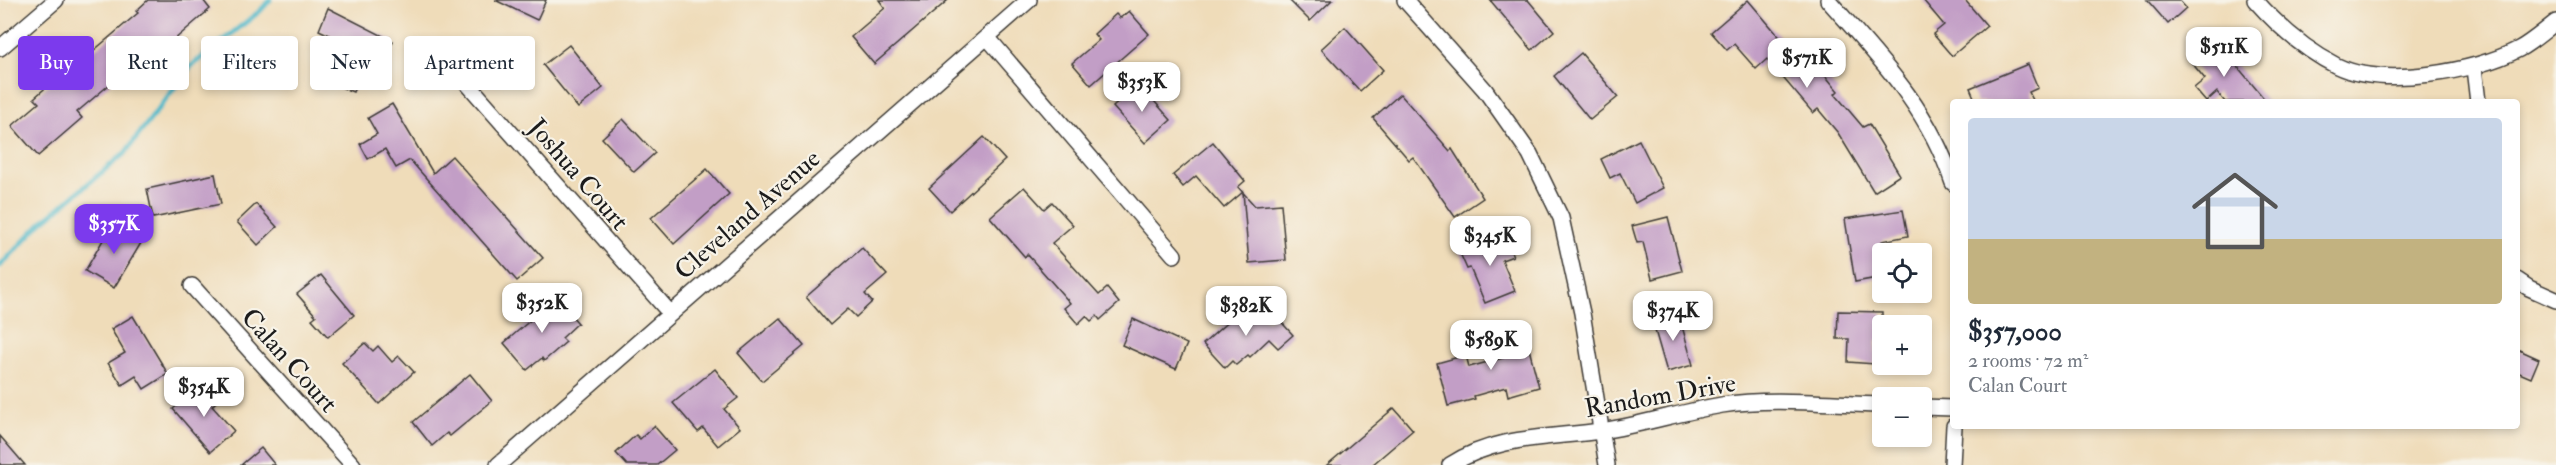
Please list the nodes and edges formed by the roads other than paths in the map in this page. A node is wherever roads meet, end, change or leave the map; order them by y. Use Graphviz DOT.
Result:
graph roads {
  1 [pos="56,0"];
  2 [pos="1029,0"];
  3 [pos="1405,0"];
  4 [pos="1828,0"];
  5 [pos="2255,0"];
  6 [pos="2556,22"];
  7 [pos="987,37"];
  8 [pos="0,48"];
  9 [pos="2474,68"];
  10 [pos="473,90"];
  11 [pos="2478,99"];
  12 [pos="1950,174"];
  13 [pos="1174,255"];
  14 [pos="2520,281"];
  15 [pos="192,286"];
  16 [pos="2556,300"];
  17 [pos="670,313"];
  18 [pos="1872,405"];
  19 [pos="1932,407"];
  20 [pos="1950,408"];
  21 [pos="1954,429"];
  22 [pos="1602,431"];
  23 [pos="353,465"];
  24 [pos="498,465"];
  25 [pos="1450,465"];
  26 [pos="1607,465"];
  27 [pos="1952,465"];
  1 -- 8 [label="street"];
  2 -- 7 [label="street, Cleveland Avenue"];
  3 -- 22 [label="street"];
  4 -- 12 [label="street"];
  5 -- 9 [label="street"];
  6 -- 9 [label="street"];
  7 -- 13 [label="street"];
  7 -- 17 [label="street, Cleveland Avenue"];
  9 -- 11 [label="street"];
  10 -- 17 [label="street, Joshua Court"];
  14 -- 16 [label="street"];
  15 -- 23 [label="street, Calan Court"];
  17 -- 24 [label="street, Cleveland Avenue"];
  18 -- 22 [label="street, Random Drive"];
  19 -- 20 [label="street"];
  21 -- 27 [label="street"];
  22 -- 25 [label="street, Random Drive"];
  22 -- 26 [label="street"];
}
